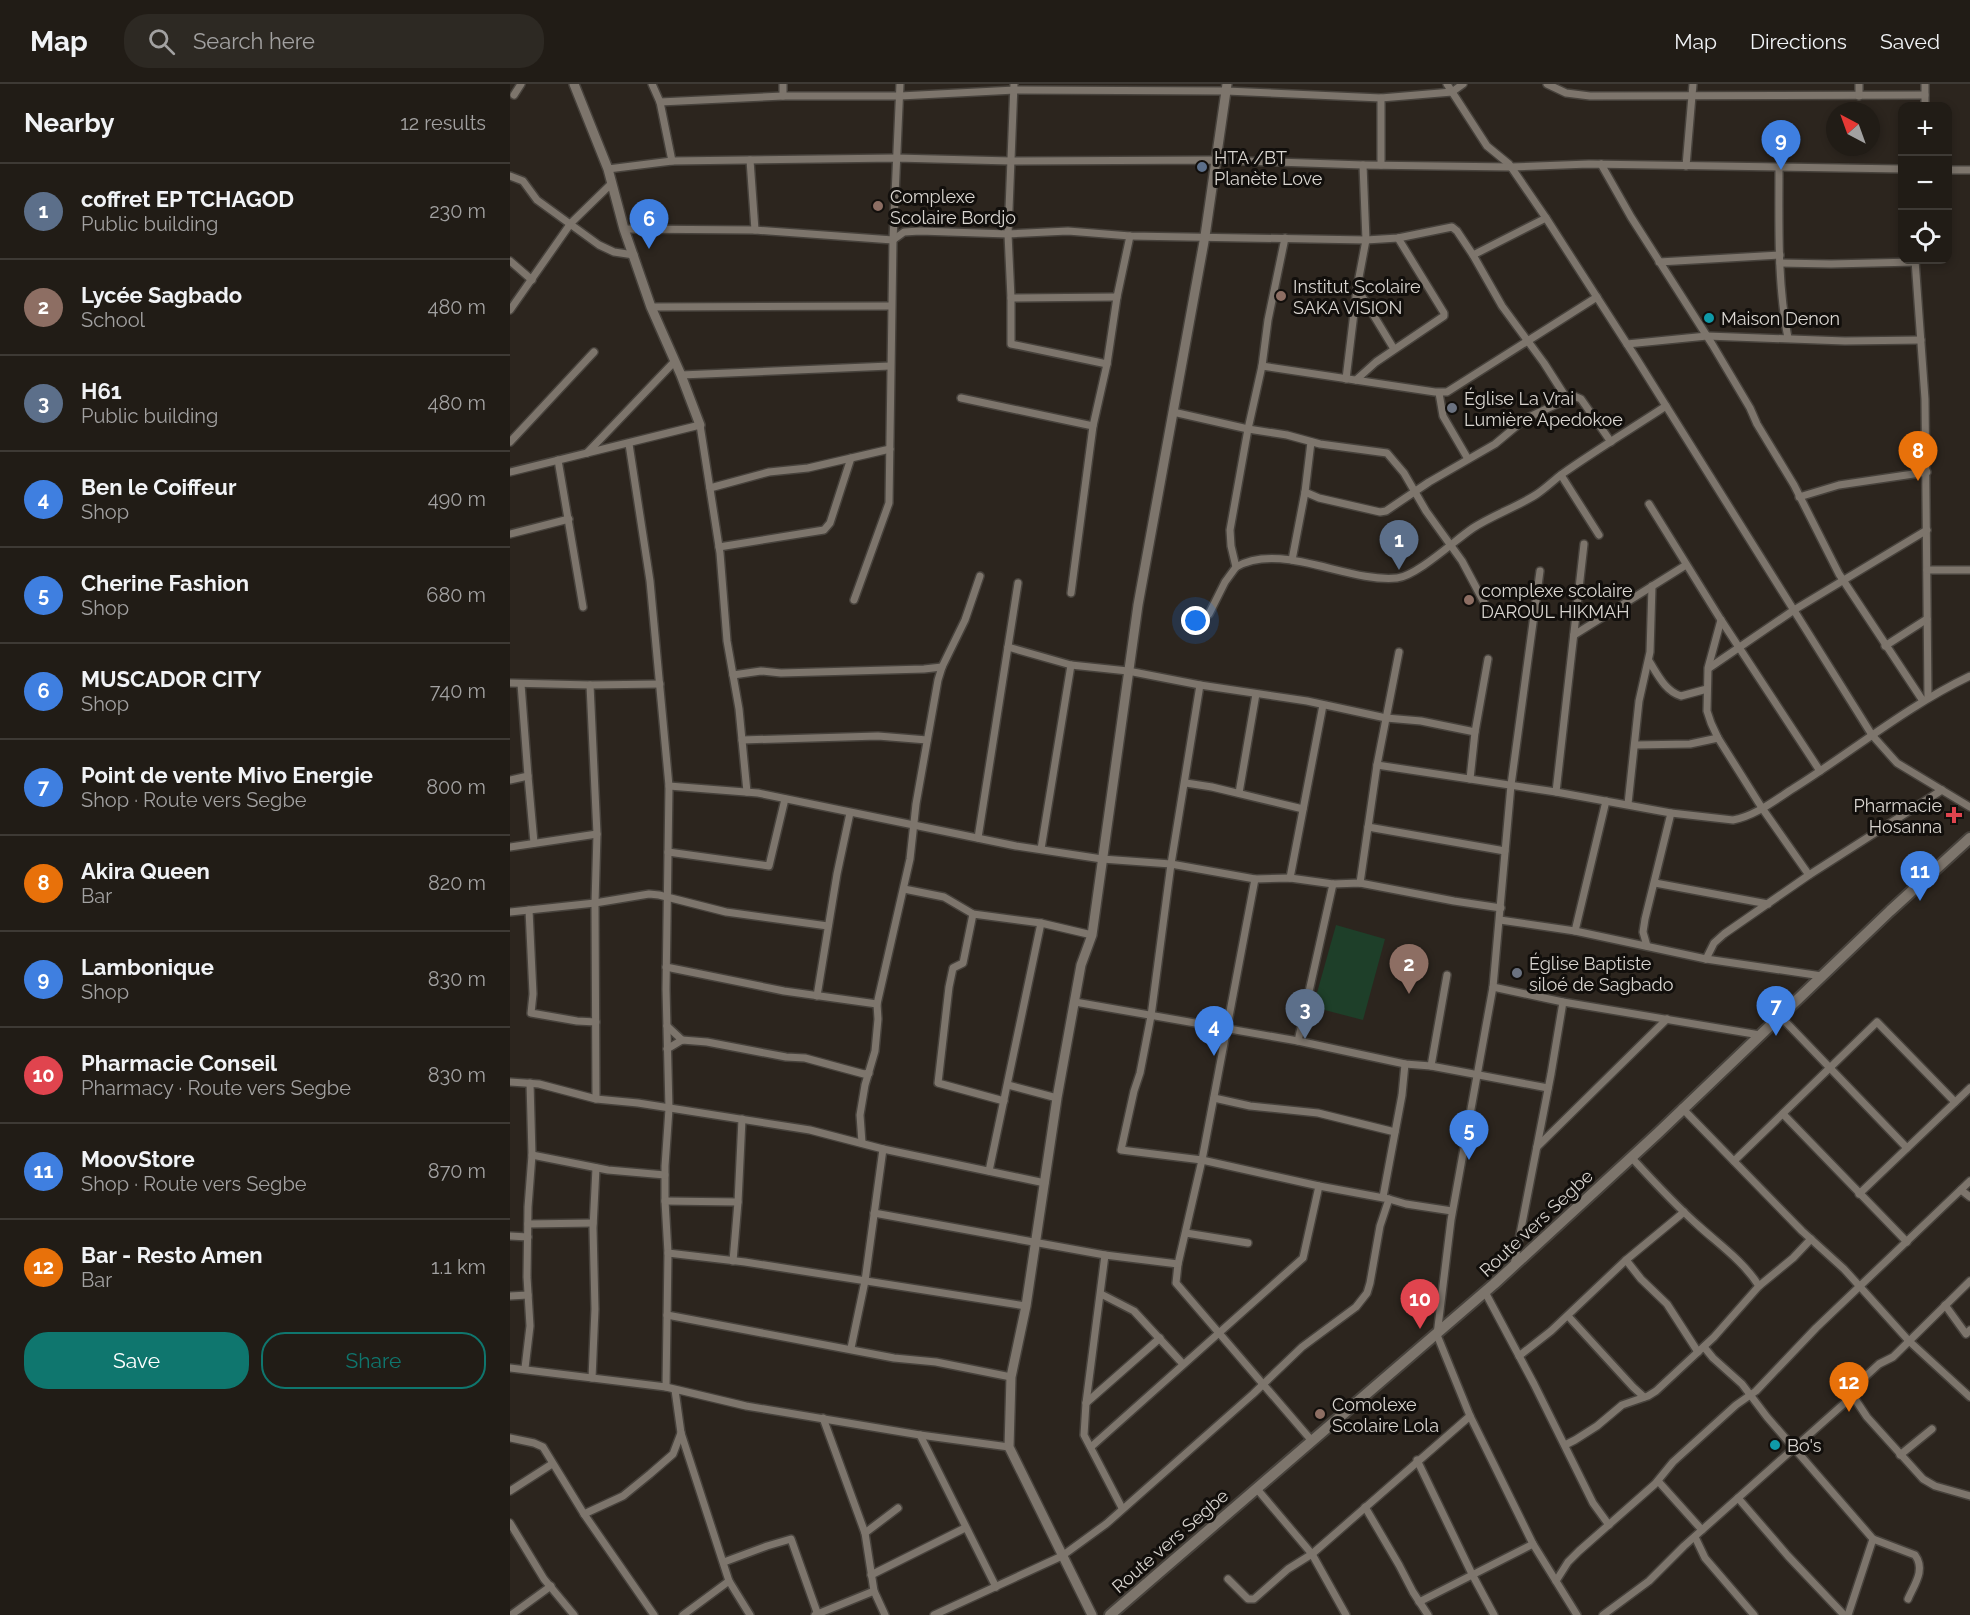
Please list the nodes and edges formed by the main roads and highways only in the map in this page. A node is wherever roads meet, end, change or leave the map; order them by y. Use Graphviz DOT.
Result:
graph roads {
  1 [pos="1970,838"];
  2 [pos="1110,1615"];
  1 -- 2 [label="main road, Route vers Segbe"];
}
